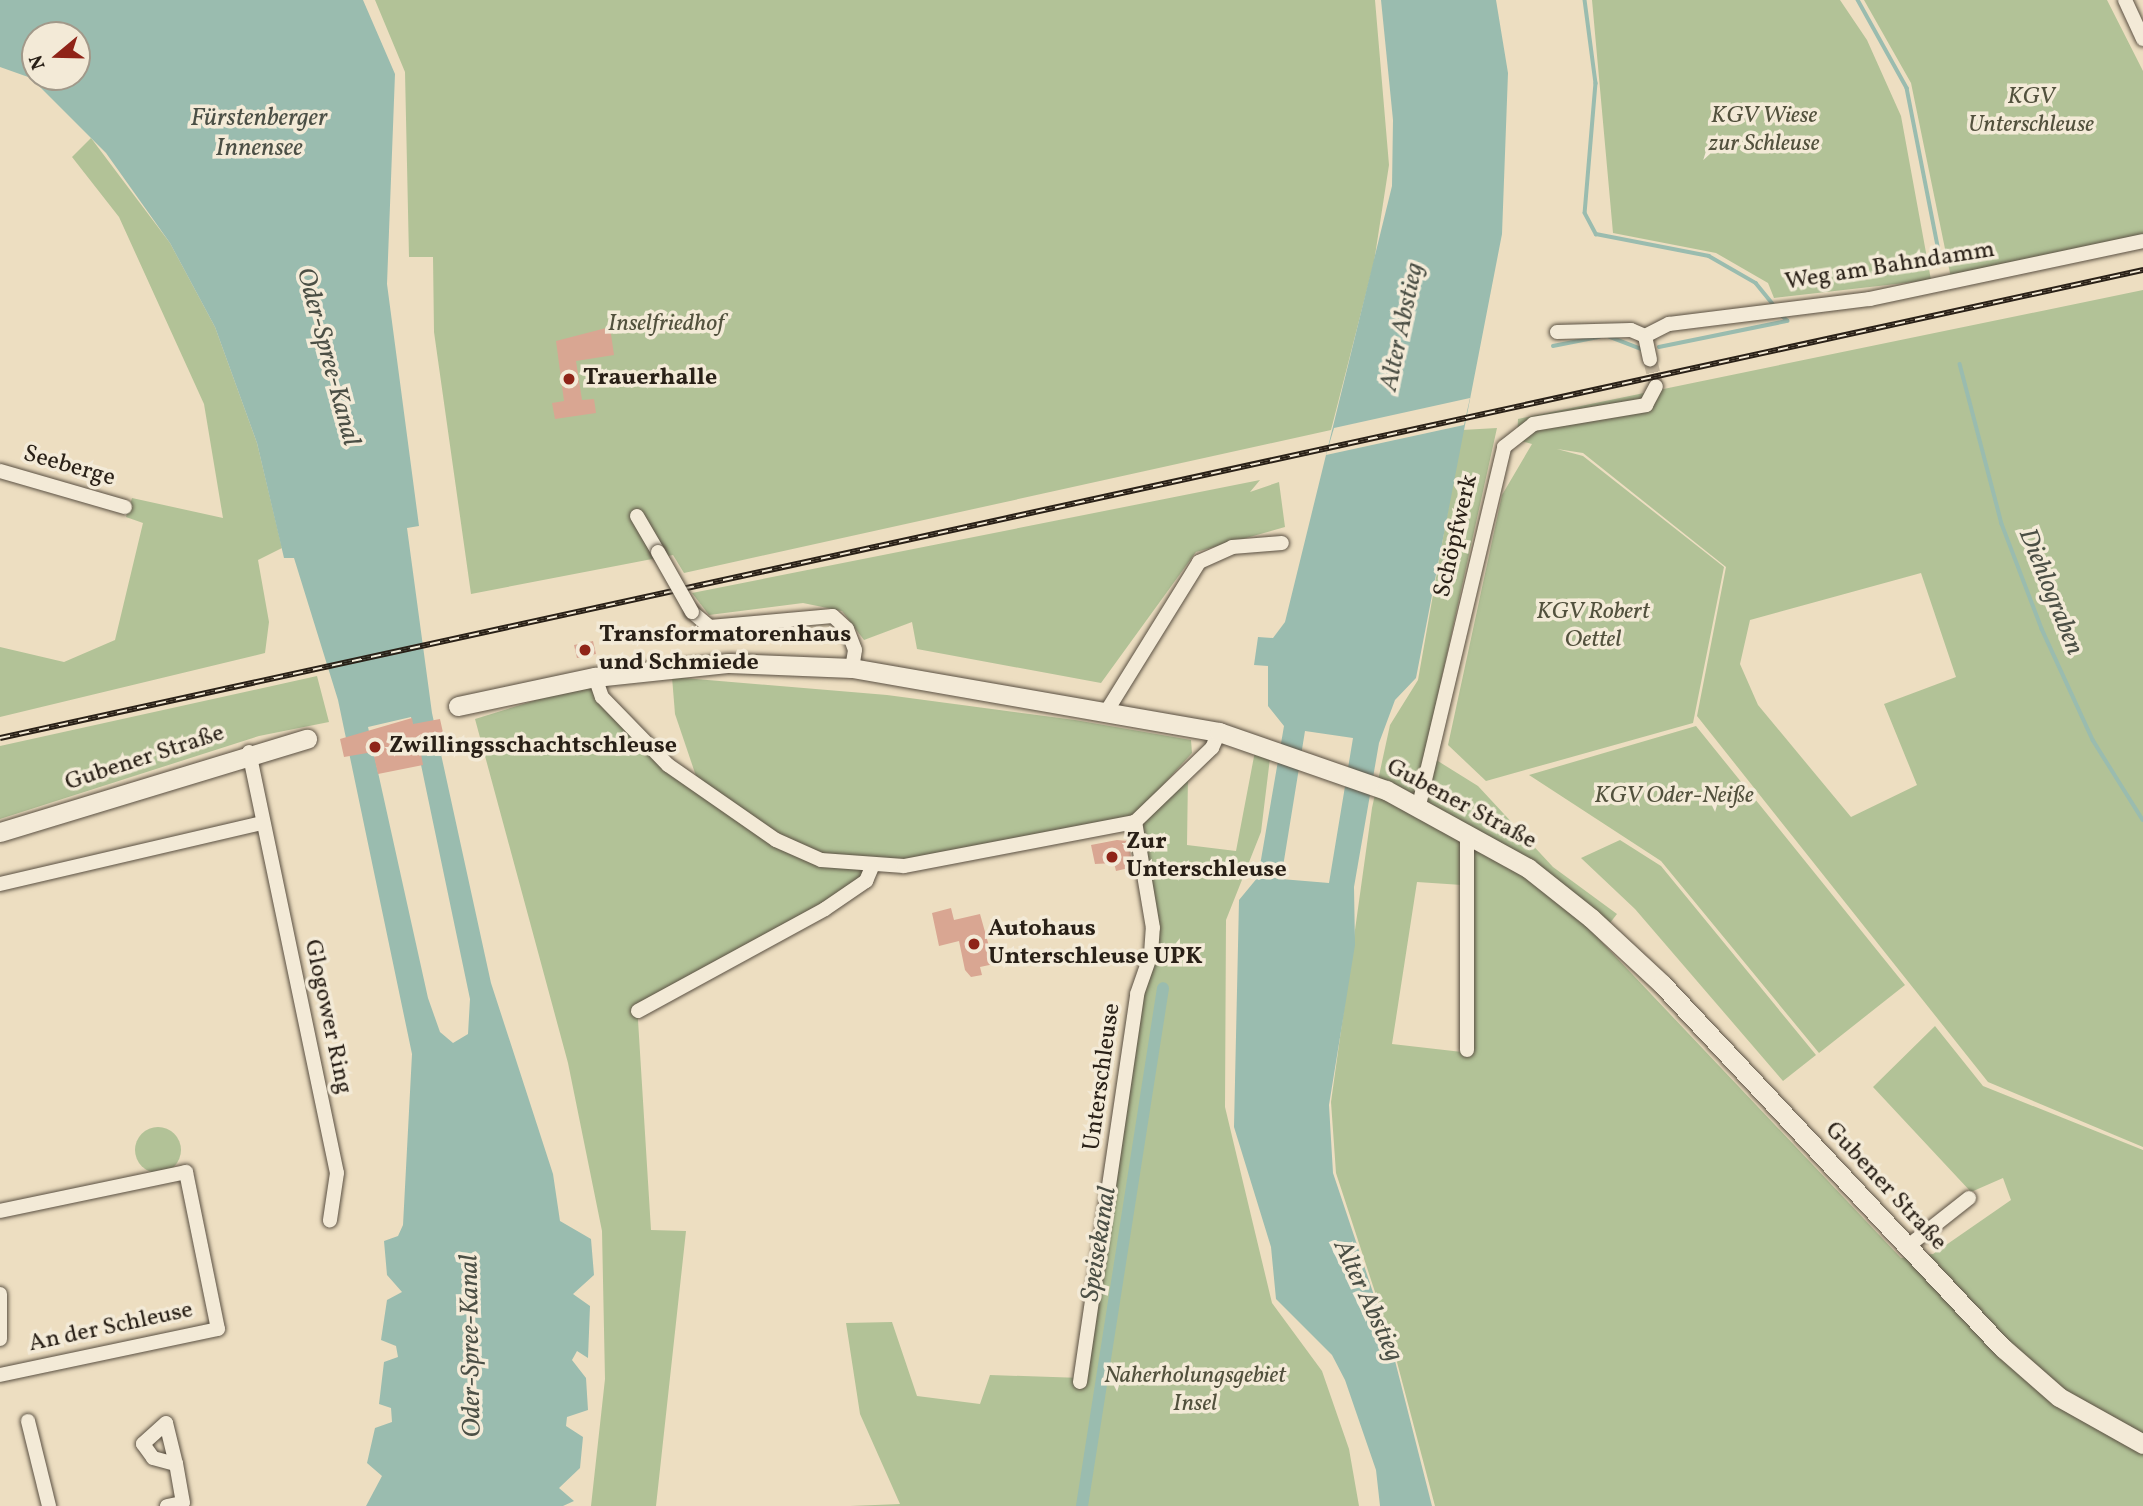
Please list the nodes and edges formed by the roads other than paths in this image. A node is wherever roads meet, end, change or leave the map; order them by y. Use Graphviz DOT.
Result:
graph roads {
  1 [pos="2125,0"];
  2 [pos="2143,39"];
  3 [pos="2143,241"];
  4 [pos="1557,332"];
  5 [pos="1645,336"];
  6 [pos="1650,359"];
  7 [pos="1656,386"];
  8 [pos="0,471"];
  9 [pos="125,507"];
  10 [pos="637,516"];
  11 [pos="1282,543"];
  12 [pos="852,668"];
  13 [pos="595,677"];
  14 [pos="458,706"];
  15 [pos="1108,709"];
  16 [pos="1219,732"];
  17 [pos="307,739"];
  18 [pos="249,752"];
  19 [pos="1419,805"];
  20 [pos="1135,822"];
  21 [pos="263,823"];
  22 [pos="0,832"];
  23 [pos="1467,835"];
  24 [pos="872,867"];
  25 [pos="0,884"];
  26 [pos="638,1012"];
  27 [pos="1467,1051"];
  28 [pos="1969,1198"];
  29 [pos="0,1211"];
  30 [pos="330,1220"];
  31 [pos="1907,1247"];
  32 [pos="0,1294"];
  33 [pos="0,1339"];
  34 [pos="0,1375"];
  35 [pos="1080,1382"];
  36 [pos="29,1421"];
  37 [pos="2143,1444"];
  38 [pos="176,1464"];
  39 [pos="49,1506"];
  40 [pos="167,1506"];
  1 -- 2 [label="street"];
  3 -- 5 [label="street, Weg am Bahndamm"];
  4 -- 5 [label="street"];
  5 -- 6 [label="street"];
  7 -- 19 [label="street, Schöpfwerk"];
  8 -- 9 [label="street, Seeberge"];
  10 -- 12 [label="street, bridge"];
  11 -- 15 [label="street"];
  12 -- 13 [label="main road, Gubener Straße"];
  12 -- 15 [label="main road, Gubener Straße"];
  13 -- 14 [label="main road, Gubener Straße"];
  13 -- 24 [label="street"];
  15 -- 16 [label="main road, Gubener Straße"];
  16 -- 19 [label="main road, Gubener Straße"];
  16 -- 20 [label="street"];
  17 -- 18 [label="main road, Gubener Straße"];
  18 -- 21 [label="street, Glogower Ring"];
  18 -- 22 [label="main road, Gubener Straße"];
  19 -- 23 [label="main road, Gubener Straße"];
  20 -- 24 [label="street"];
  20 -- 35 [label="street, Unterschleuse"];
  21 -- 25 [label="street"];
  21 -- 30 [label="street, Glogower Ring"];
  23 -- 27 [label="street"];
  23 -- 31 [label="main road, Gubener Straße"];
  24 -- 26 [label="street"];
  28 -- 31 [label="street"];
  29 -- 34 [label="street, An der Schleuse"];
  31 -- 37 [label="main road, Gubener Straße"];
  32 -- 33 [label="street, An der Schleuse"];
  36 -- 39 [label="street"];
  38 -- 40 [label="street"];
}
